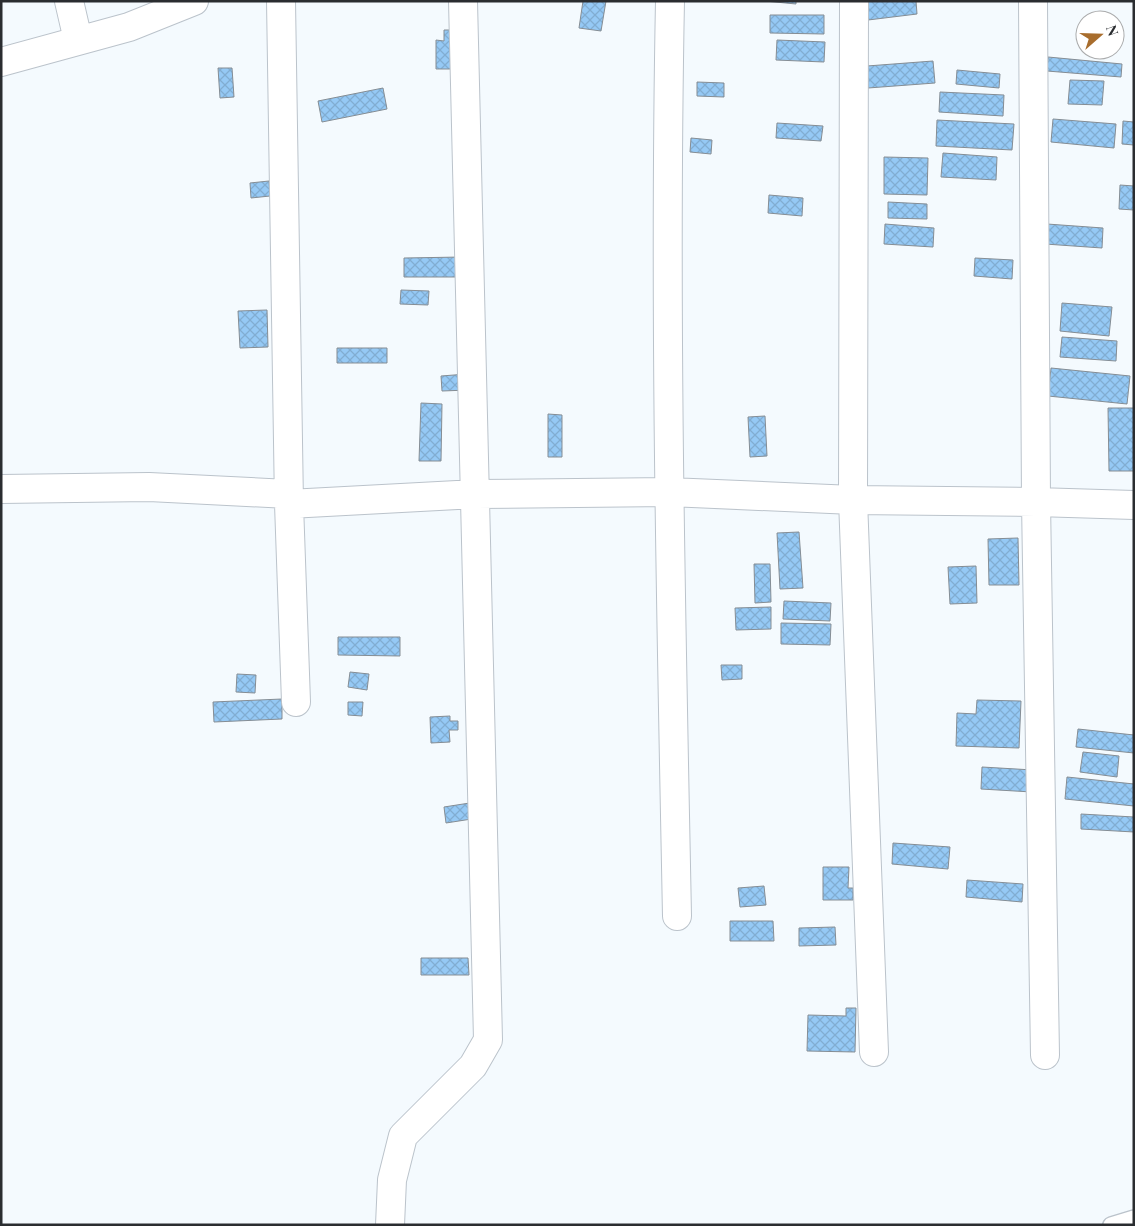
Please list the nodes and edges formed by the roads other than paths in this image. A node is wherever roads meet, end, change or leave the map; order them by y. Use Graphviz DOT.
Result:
graph roads {
  1 [pos="69,1"];
  2 [pos="194,1"];
  3 [pos="281,1"];
  4 [pos="463,1"];
  5 [pos="670,1"];
  6 [pos="854,1"];
  7 [pos="1033,1"];
  8 [pos="78,40"];
  9 [pos="1,62"];
  10 [pos="1,489"];
  11 [pos="669,492"];
  12 [pos="476,494"];
  13 [pos="289,499"];
  14 [pos="853,500"];
  15 [pos="1036,502"];
  16 [pos="1134,505"];
  17 [pos="296,702"];
  18 [pos="677,916"];
  19 [pos="874,1052"];
  20 [pos="1045,1055"];
  21 [pos="1134,1218"];
  22 [pos="390,1225"];
  23 [pos="1111,1225"];
  1 -- 8 [label="street"];
  2 -- 8 [label="street"];
  3 -- 13 [label="street"];
  4 -- 12 [label="street"];
  5 -- 11 [label="street"];
  6 -- 14 [label="street"];
  7 -- 15 [label="street"];
  8 -- 9 [label="street"];
  10 -- 13 [label="street"];
  11 -- 12 [label="street"];
  11 -- 14 [label="street"];
  11 -- 18 [label="street"];
  12 -- 13 [label="street"];
  12 -- 22 [label="street"];
  13 -- 17 [label="street"];
  14 -- 15 [label="street"];
  14 -- 19 [label="street"];
  15 -- 16 [label="street"];
  15 -- 20 [label="street"];
  21 -- 23 [label="lane"];
}
